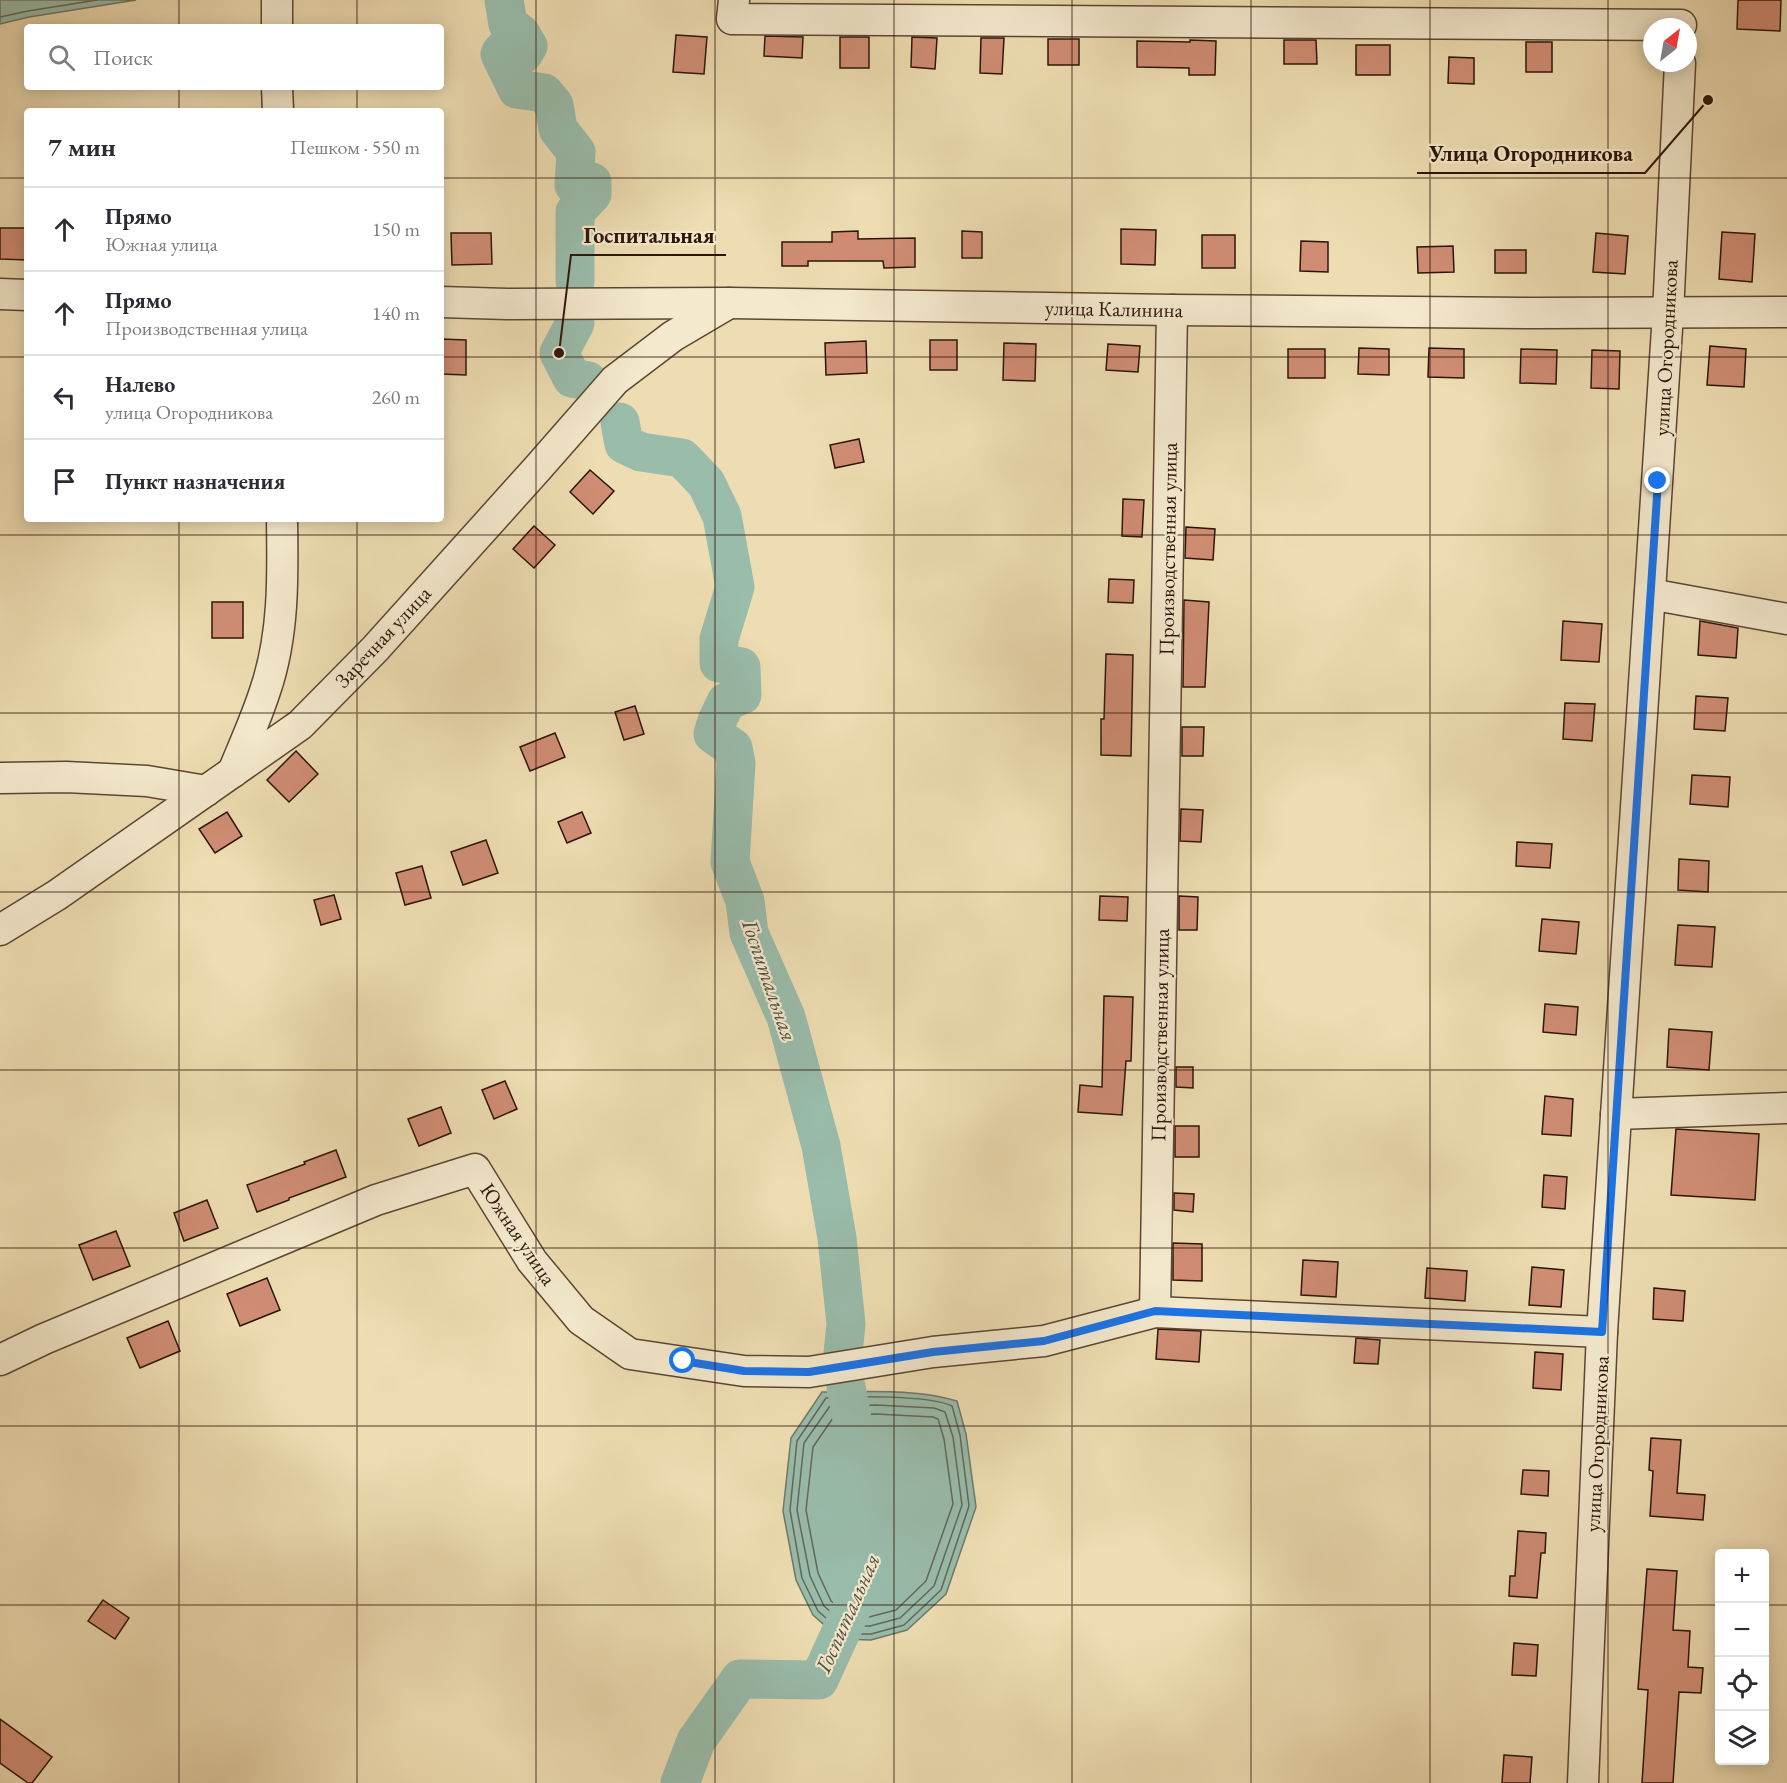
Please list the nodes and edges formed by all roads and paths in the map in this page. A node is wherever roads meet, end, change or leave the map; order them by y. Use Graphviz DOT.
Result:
graph roads {
  1 [pos="277,0"];
  2 [pos="733,10"];
  3 [pos="1681,17"];
  4 [pos="277,24"];
  5 [pos="1680,72"];
  6 [pos="278,90"];
  7 [pos="278,108"];
  8 [pos="0,294"];
  9 [pos="24,295"];
  10 [pos="444,302"];
  11 [pos="729,303"];
  12 [pos="1172,310"];
  13 [pos="1787,312"];
  14 [pos="1668,313"];
  15 [pos="282,522"];
  16 [pos="1650,594"];
  17 [pos="1787,619"];
  18 [pos="233,772"];
  19 [pos="0,778"];
  20 [pos="206,791"];
  21 [pos="0,930"];
  22 [pos="1787,1108"];
  23 [pos="1616,1114"];
  24 [pos="1155,1311"];
  25 [pos="1602,1332"];
  26 [pos="0,1360"];
  27 [pos="1582,1783"];
  1 -- 4 [label="street"];
  2 -- 3 [label="street"];
  5 -- 14 [label="street, улица Огородникова"];
  6 -- 7 [label="street"];
  8 -- 9 [label="street"];
  10 -- 11 [label="street, улица Калинина"];
  11 -- 12 [label="street, улица Калинина"];
  11 -- 18 [label="street, Заречная улица"];
  12 -- 14 [label="street, улица Калинина"];
  12 -- 24 [label="street, Производственная улица"];
  13 -- 14 [label="street, улица Калинина"];
  14 -- 16 [label="street, улица Огородникова"];
  15 -- 18 [label="street"];
  16 -- 17 [label="street"];
  16 -- 23 [label="street, улица Огородникова"];
  18 -- 20 [label="street, Заречная улица"];
  19 -- 20 [label="street"];
  20 -- 21 [label="street, Заречная улица"];
  22 -- 23 [label="street"];
  23 -- 25 [label="street, улица Огородникова"];
  24 -- 25 [label="street"];
  24 -- 26 [label="street, Южная улица"];
  25 -- 27 [label="street, улица Огородникова"];
}
